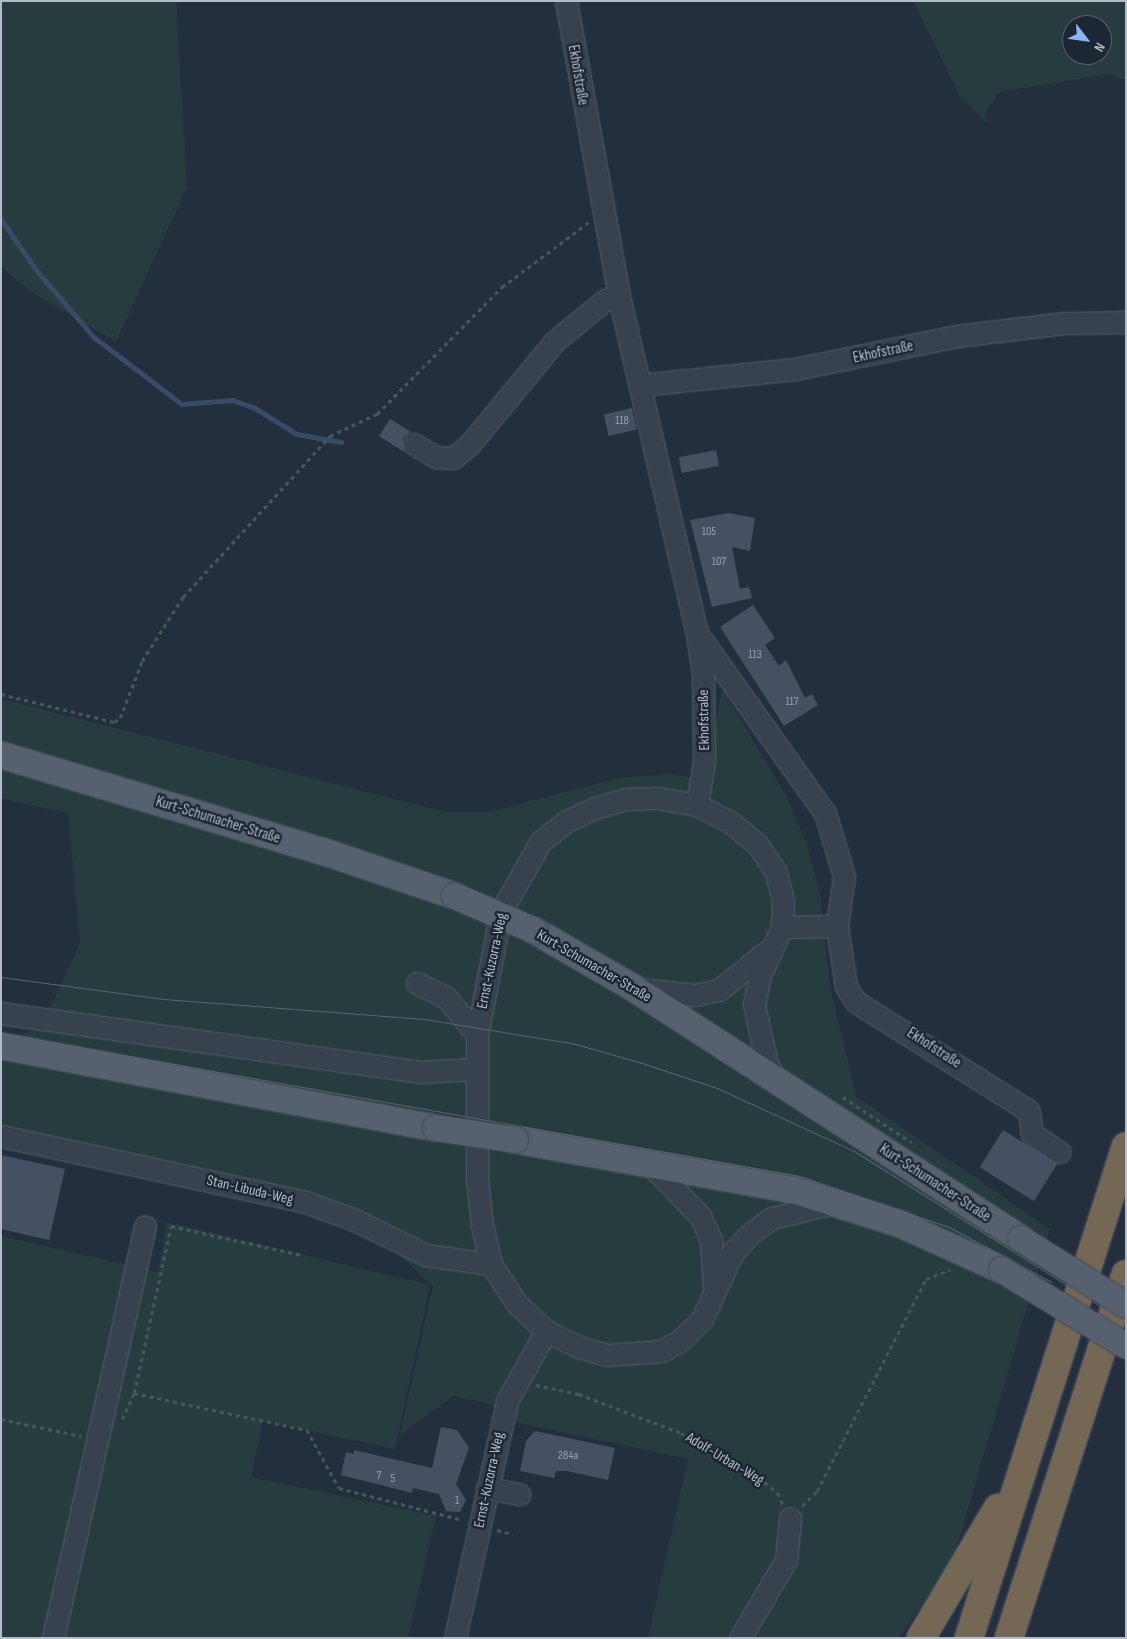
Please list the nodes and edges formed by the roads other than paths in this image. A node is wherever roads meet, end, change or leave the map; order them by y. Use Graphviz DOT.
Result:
graph roads {
  1 [pos="566,1"];
  2 [pos="620,296"];
  3 [pos="1126,322"];
  4 [pos="640,385"];
  5 [pos="414,444"];
  6 [pos="697,634"];
  7 [pos="1,755"];
  8 [pos="698,805"];
  9 [pos="837,926"];
  10 [pos="782,927"];
  11 [pos="772,947"];
  12 [pos="417,983"];
  13 [pos="632,987"];
  14 [pos="1,1013"];
  15 [pos="477,1035"];
  16 [pos="1,1046"];
  17 [pos="476,1070"];
  18 [pos="777,1082"];
  19 [pos="1,1136"];
  20 [pos="1126,1146"];
  21 [pos="1060,1152"];
  22 [pos="649,1163"];
  23 [pos="835,1202"];
  24 [pos="145,1226"];
  25 [pos="491,1264"];
  26 [pos="1126,1274"];
  27 [pos="714,1293"];
  28 [pos="1126,1305"];
  29 [pos="546,1331"];
  30 [pos="1126,1346"];
  31 [pos="1025,1461"];
  32 [pos="487,1488"];
  33 [pos="520,1494"];
  34 [pos="790,1518"];
  35 [pos="54,1638"];
  36 [pos="455,1638"];
  37 [pos="740,1638"];
  38 [pos="921,1638"];
  39 [pos="969,1638"];
  40 [pos="1009,1638"];
  1 -- 2 [label="street, Ekhofstraße"];
  2 -- 4 [label="street, Ekhofstraße"];
  2 -- 5 [label="street"];
  3 -- 4 [label="street, Ekhofstraße"];
  4 -- 6 [label="street, Ekhofstraße"];
  6 -- 8 [label="street, Ekhofstraße"];
  6 -- 9 [label="street, Ekhofstraße"];
  7 -- 13 [label="main road, Kurt-Schumacher-Straße, bridge"];
  8 -- 10 [label="street, Ernst-Kuzorra-Weg"];
  8 -- 15 [label="street, Ernst-Kuzorra-Weg"];
  9 -- 10 [label="street"];
  9 -- 21 [label="street, Ekhofstraße"];
  10 -- 11 [label="street, Ernst-Kuzorra-Weg"];
  11 -- 13 [label="street, Ernst-Kuzorra-Weg"];
  11 -- 18 [label="street, Ernst-Kuzorra-Weg"];
  12 -- 15 [label="street"];
  13 -- 18 [label="main road, Kurt-Schumacher-Straße"];
  14 -- 17 [label="street"];
  15 -- 17 [label="street, Ernst-Kuzorra-Weg"];
  16 -- 22 [label="main road, bridge"];
  17 -- 25 [label="street, Ernst-Kuzorra-Weg"];
  18 -- 28 [label="main road, Kurt-Schumacher-Straße, bridge"];
  19 -- 25 [label="street, Stan-Libuda-Weg"];
  20 -- 31 [label="highway"];
  22 -- 23 [label="main road"];
  22 -- 27 [label="street, Ernst-Kuzorra-Weg"];
  23 -- 27 [label="street, Ernst-Kuzorra-Weg"];
  23 -- 30 [label="main road, bridge"];
  24 -- 35 [label="street"];
  25 -- 29 [label="street, Ernst-Kuzorra-Weg"];
  26 -- 40 [label="highway"];
  27 -- 29 [label="street, Ernst-Kuzorra-Weg"];
  29 -- 32 [label="street, Ernst-Kuzorra-Weg"];
  31 -- 38 [label="highway"];
  31 -- 39 [label="highway"];
  32 -- 33 [label="street"];
  32 -- 36 [label="street, Ernst-Kuzorra-Weg"];
  34 -- 37 [label="street"];
}
